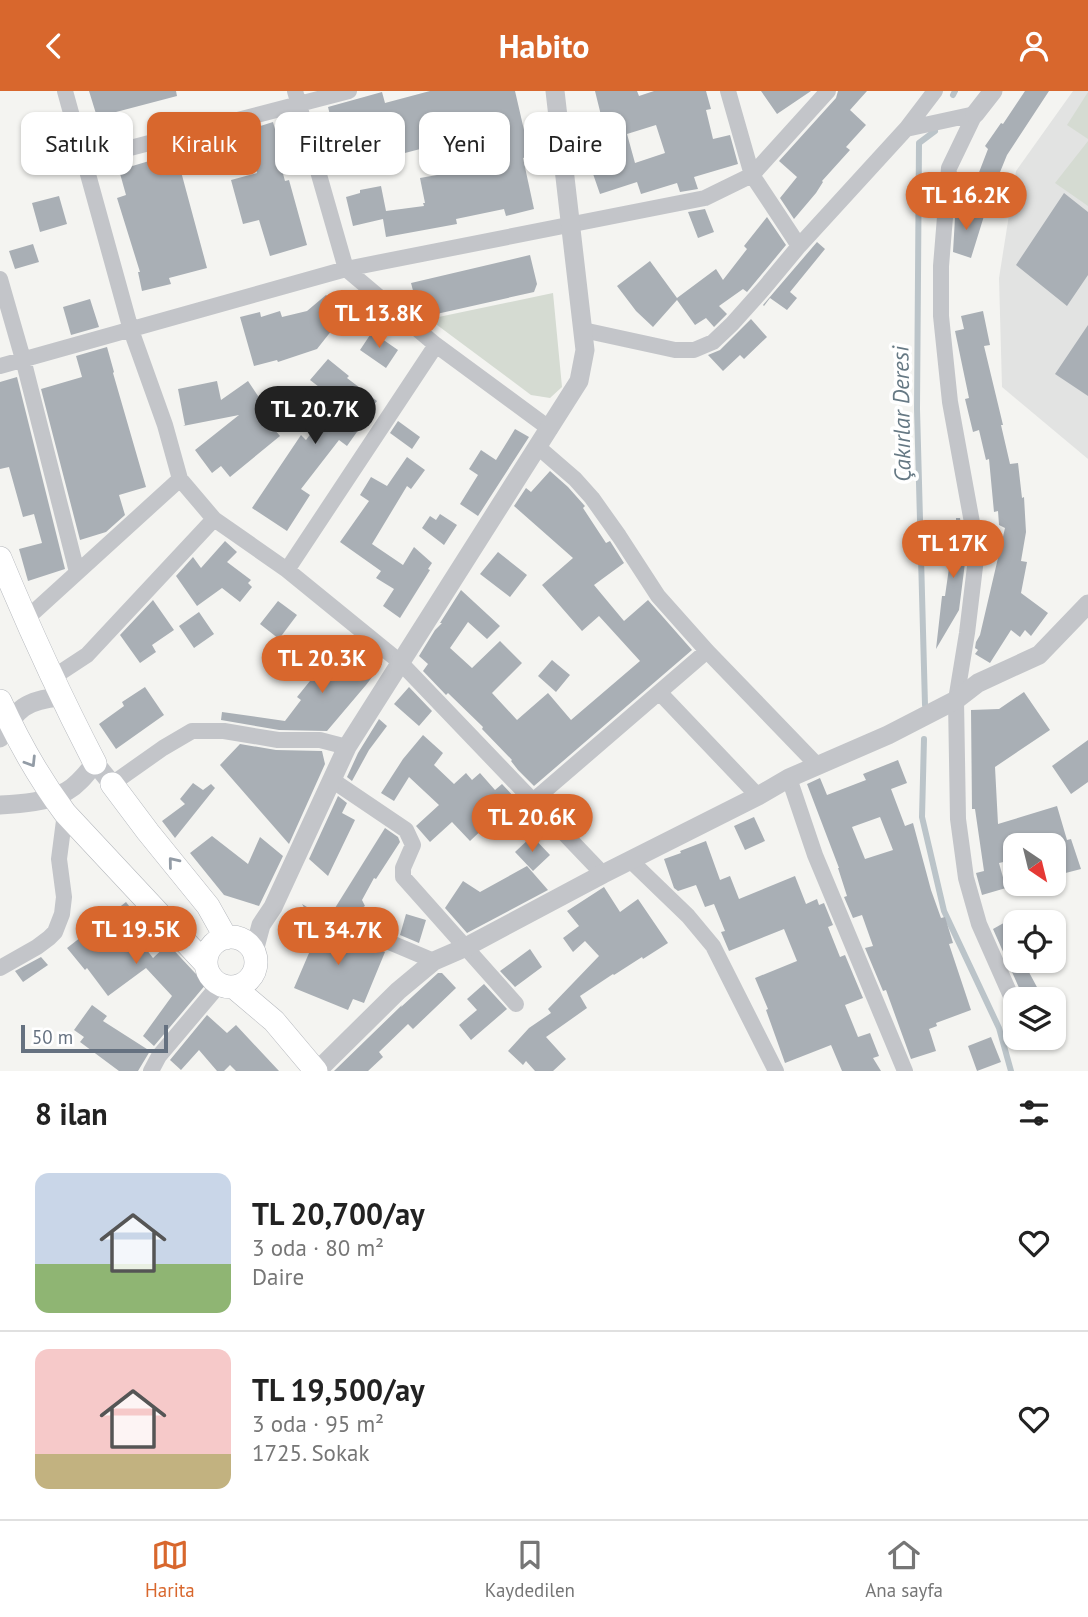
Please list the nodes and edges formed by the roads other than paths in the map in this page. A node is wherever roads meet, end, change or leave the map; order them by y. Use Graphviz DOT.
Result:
graph roads {
  1 [pos="65,91"];
  2 [pos="349,91"];
  3 [pos="555,91"];
  4 [pos="728,91"];
  5 [pos="828,91"];
  6 [pos="935,91"];
  7 [pos="993,91"];
  8 [pos="297,97"];
  9 [pos="71,112"];
  10 [pos="975,114"];
  11 [pos="906,129"];
  12 [pos="133,146"];
  13 [pos="88,175"];
  14 [pos="752,175"];
  15 [pos="571,225"];
  16 [pos="799,246"];
  17 [pos="346,269"];
  18 [pos="0,279"];
  19 [pos="131,330"];
  20 [pos="583,330"];
  21 [pos="436,345"];
  22 [pos="23,359"];
  23 [pos="0,366"];
  24 [pos="550,429"];
  25 [pos="538,447"];
  26 [pos="180,479"];
  27 [pos="214,519"];
  28 [pos="0,558"];
  29 [pos="287,570"];
  30 [pos="77,572"];
  31 [pos="1088,604"];
  32 [pos="25,619"];
  33 [pos="707,651"];
  34 [pos="400,662"];
  35 [pos="56,687"];
  36 [pos="660,693"];
  37 [pos="956,700"];
  38 [pos="3,720"];
  39 [pos="347,747"];
  40 [pos="95,762"];
  41 [pos="817,765"];
  42 [pos="789,778"];
  43 [pos="332,780"];
  44 [pos="112,784"];
  45 [pos="758,796"];
  46 [pos="534,800"];
  47 [pos="0,805"];
  48 [pos="59,805"];
  49 [pos="631,861"];
  50 [pos="603,874"];
  51 [pos="332,918"];
  52 [pos="261,925"];
  53 [pos="230,937"];
  54 [pos="464,948"];
  55 [pos="434,961"];
  56 [pos="254,962"];
  57 [pos="205,963"];
  58 [pos="0,968"];
  59 [pos="227,986"];
  60 [pos="1007,987"];
  61 [pos="516,1004"];
  62 [pos="274,1021"];
  63 [pos="151,1071"];
  64 [pos="316,1071"];
  65 [pos="776,1071"];
  66 [pos="905,1071"];
  1 -- 9 [label="street"];
  2 -- 8 [label="street"];
  3 -- 15 [label="street"];
  4 -- 14 [label="street"];
  5 -- 14 [label="street"];
  6 -- 11 [label="street"];
  7 -- 10 [label="street"];
  8 -- 12 [label="street"];
  8 -- 17 [label="street"];
  10 -- 11 [label="street"];
  10 -- 37 [label="street"];
  11 -- 16 [label="street"];
  13 -- 19 [label="street"];
  14 -- 15 [label="street"];
  14 -- 16 [label="street"];
  15 -- 17 [label="street"];
  15 -- 20 [label="street"];
  16 -- 20 [label="street"];
  17 -- 19 [label="street"];
  17 -- 21 [label="street"];
  18 -- 22 [label="street"];
  19 -- 22 [label="street"];
  19 -- 26 [label="street"];
  20 -- 24 [label="street"];
  21 -- 24 [label="street"];
  21 -- 29 [label="street"];
  22 -- 23 [label="street"];
  22 -- 30 [label="street"];
  24 -- 25 [label="street"];
  25 -- 33 [label="street"];
  25 -- 34 [label="street"];
  26 -- 27 [label="street"];
  26 -- 30 [label="street"];
  27 -- 29 [label="street"];
  27 -- 35 [label="street"];
  28 -- 32 [label="main road"];
  29 -- 34 [label="street"];
  30 -- 32 [label="street"];
  31 -- 37 [label="street"];
  32 -- 35 [label="main road"];
  33 -- 36 [label="street"];
  33 -- 41 [label="street"];
  34 -- 39 [label="street"];
  34 -- 46 [label="street"];
  35 -- 38 [label="street"];
  35 -- 40 [label="main road"];
  36 -- 45 [label="street"];
  36 -- 46 [label="street"];
  37 -- 41 [label="street"];
  37 -- 60 [label="street"];
  38 -- 48 [label="main road, one-way"];
  39 -- 43 [label="street"];
  39 -- 44 [label="street"];
  40 -- 44 [label="street"];
  40 -- 48 [label="street"];
  41 -- 42 [label="street"];
  42 -- 45 [label="street"];
  42 -- 66 [label="street"];
  43 -- 52 [label="street"];
  43 -- 54 [label="street"];
  53 -- 44 [label="main road, one-way"];
  45 -- 49 [label="street"];
  46 -- 50 [label="street"];
  47 -- 48 [label="street"];
  48 -- 57 [label="main road"];
  48 -- 58 [label="street"];
  49 -- 50 [label="street"];
  49 -- 65 [label="street"];
  50 -- 54 [label="street"];
  51 -- 55 [label="street"];
  52 -- 53 [label="street"];
  52 -- 56 [label="street"];
  53 -- 56 [label="main road"];
  53 -- 57 [label="main road"];
  54 -- 55 [label="street"];
  54 -- 61 [label="street"];
  55 -- 64 [label="street"];
  56 -- 59 [label="main road"];
  56 -- 62 [label="main road"];
  57 -- 59 [label="main road"];
  59 -- 62 [label="main road"];
  59 -- 63 [label="street"];
  62 -- 64 [label="main road"];
}
